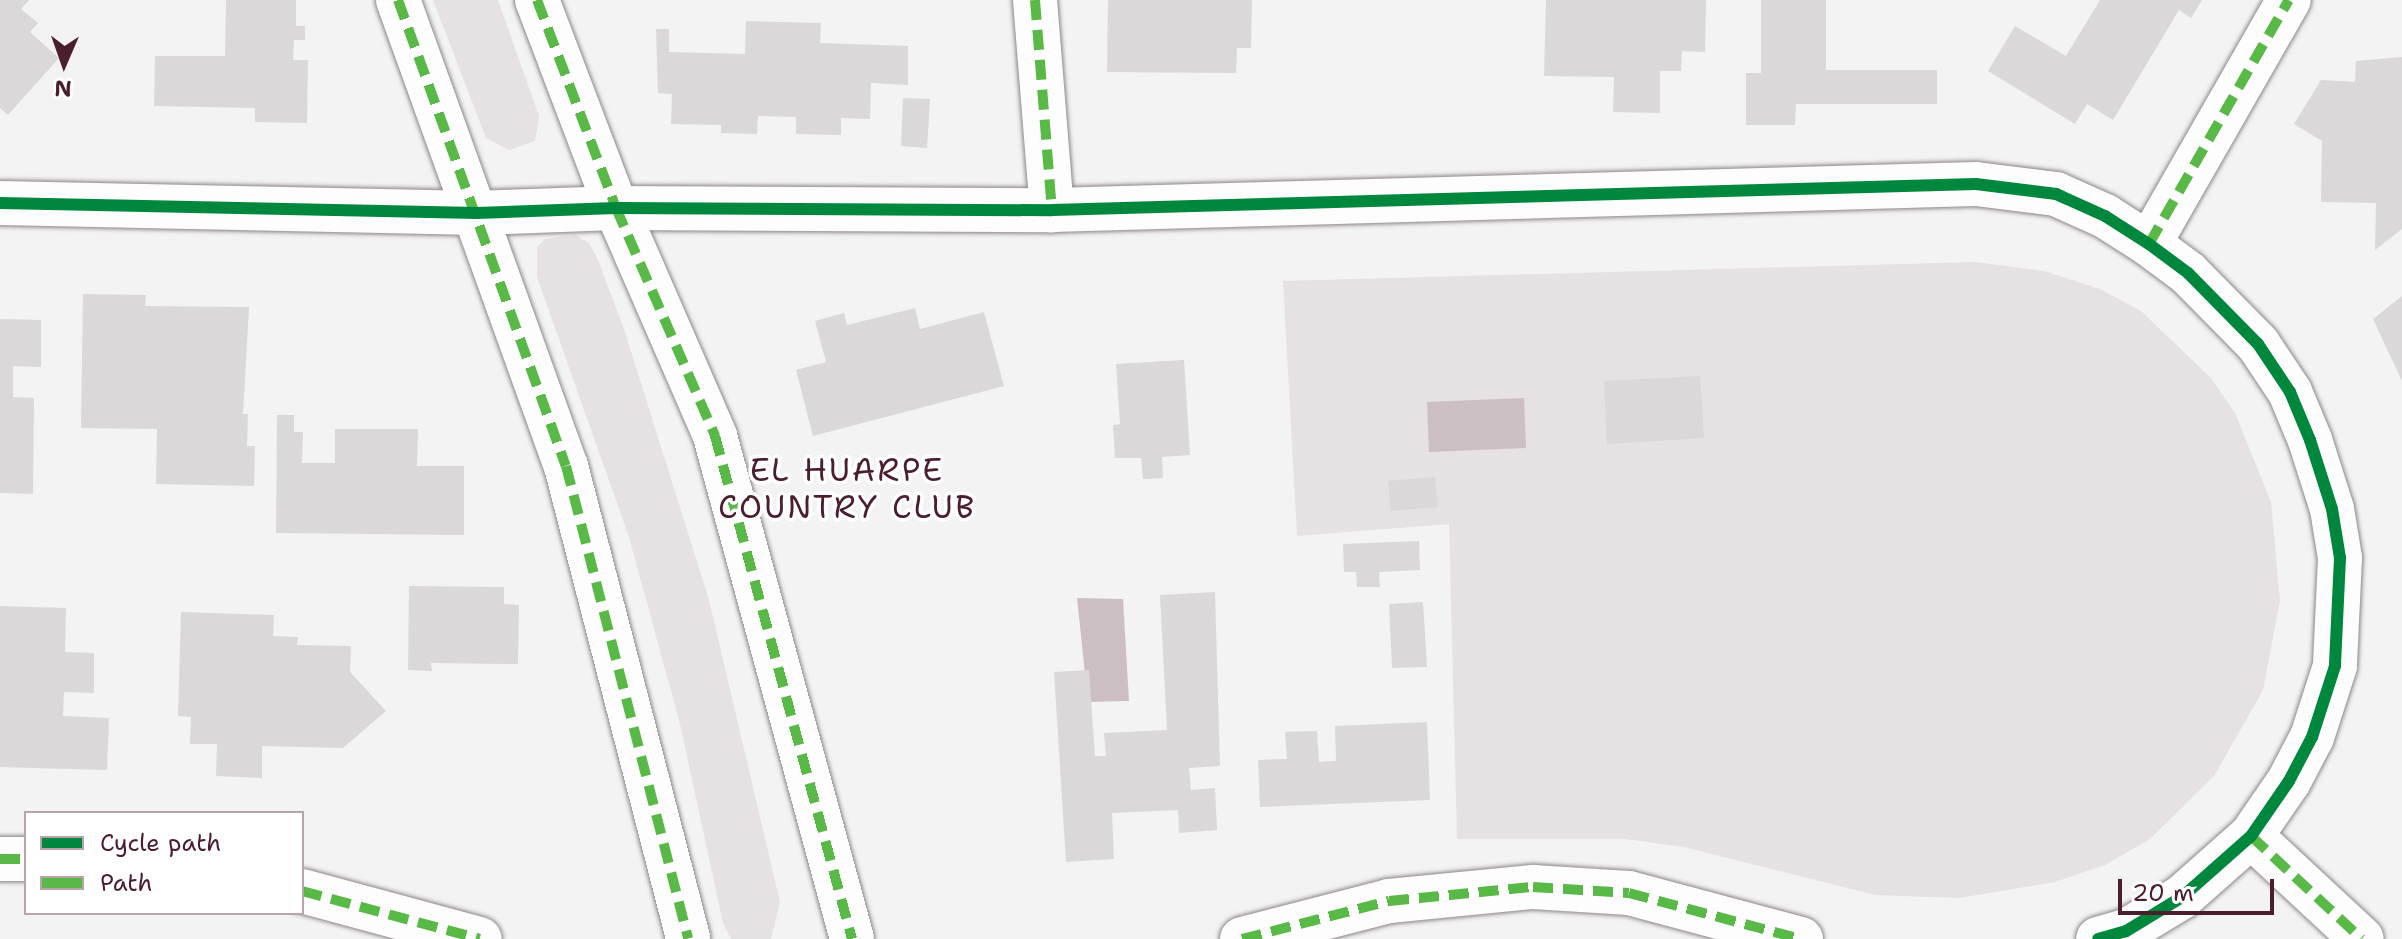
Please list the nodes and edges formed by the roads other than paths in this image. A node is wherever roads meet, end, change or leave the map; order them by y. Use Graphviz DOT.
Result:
graph roads {
  1 [pos="398,0"];
  2 [pos="537,0"];
  3 [pos="1035,0"];
  4 [pos="2289,0"];
  5 [pos="0,203"];
  6 [pos="616,208"];
  7 [pos="1052,210"];
  8 [pos="477,213"];
  9 [pos="2149,244"];
  10 [pos="2251,836"];
  11 [pos="0,859"];
  12 [pos="24,859"];
  13 [pos="304,892"];
  14 [pos="480,939"];
  15 [pos="688,939"];
  16 [pos="852,939"];
  17 [pos="1242,939"];
  18 [pos="1801,939"];
  19 [pos="2098,939"];
  20 [pos="2362,939"];
  1 -- 8 [label="street"];
  2 -- 6 [label="street"];
  3 -- 7 [label="street"];
  4 -- 9 [label="street"];
  5 -- 8 [label="street"];
  6 -- 7 [label="street"];
  6 -- 8 [label="street"];
  6 -- 16 [label="street"];
  7 -- 9 [label="street"];
  8 -- 15 [label="street"];
  9 -- 10 [label="street"];
  10 -- 19 [label="street"];
  10 -- 20 [label="street"];
  11 -- 12 [label="street"];
  13 -- 14 [label="street"];
  17 -- 18 [label="street"];
}
